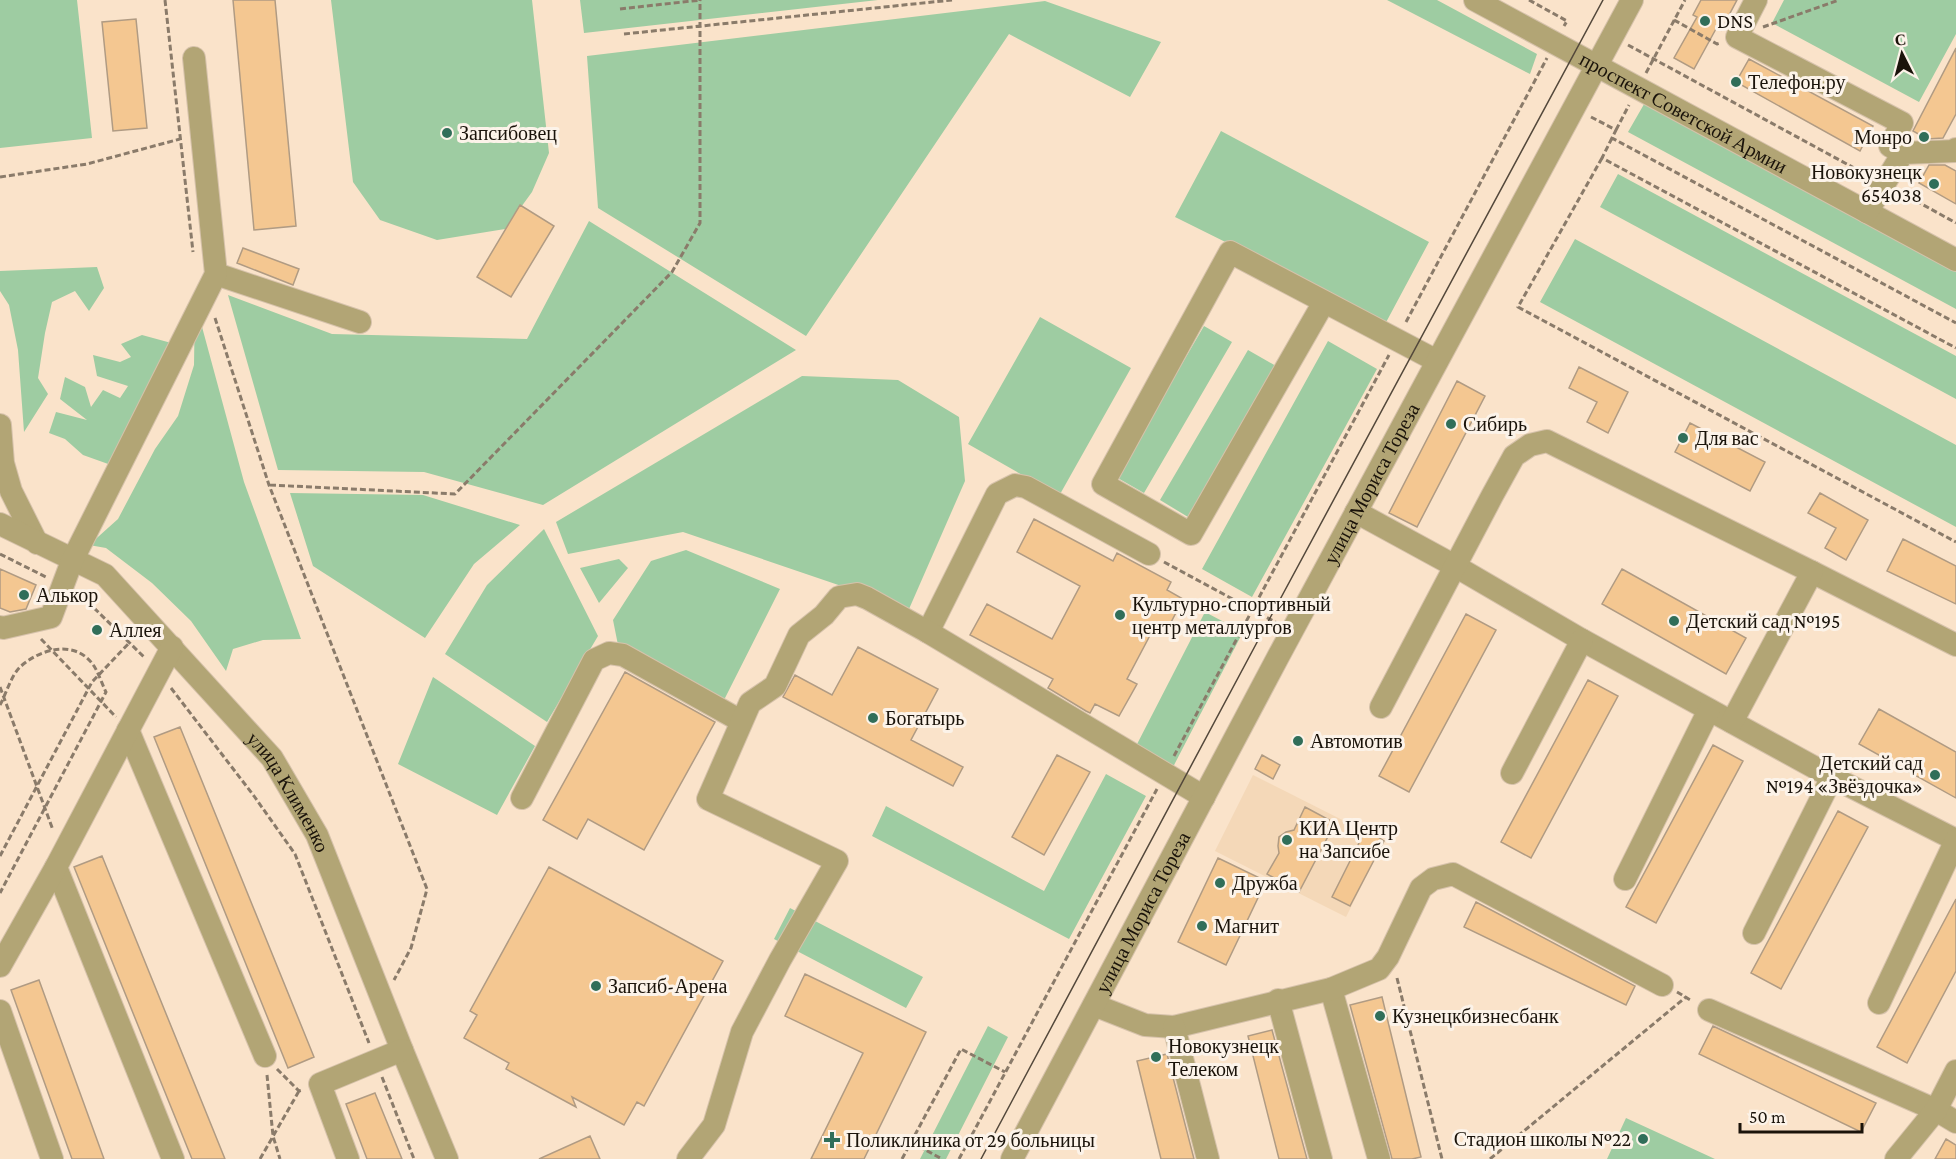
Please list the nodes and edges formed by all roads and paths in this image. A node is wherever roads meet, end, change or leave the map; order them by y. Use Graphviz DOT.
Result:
graph roads {
  1 [pos="165,0"];
  2 [pos="701,0"];
  3 [pos="952,0"];
  4 [pos="1474,0"];
  5 [pos="1529,0"];
  6 [pos="1632,0"];
  7 [pos="1684,0"];
  8 [pos="1756,0"];
  9 [pos="621,9"];
  10 [pos="700,26"];
  11 [pos="624,34"];
  12 [pos="1612,37"];
  13 [pos="1555,43"];
  14 [pos="194,57"];
  15 [pos="1653,59"];
  16 [pos="1596,66"];
  17 [pos="1638,88"];
  18 [pos="1574,108"];
  19 [pos="1616,130"];
  20 [pos="1612,138"];
  21 [pos="180,139"];
  22 [pos="1956,149"];
  23 [pos="1904,153"];
  24 [pos="1602,158"];
  25 [pos="0,177"];
  26 [pos="1884,184"];
  27 [pos="1867,212"];
  28 [pos="1956,223"];
  29 [pos="195,257"];
  30 [pos="1956,260"];
  31 [pos="212,284"];
  32 [pos="1324,302"];
  33 [pos="360,322"];
  34 [pos="1956,323"];
  35 [pos="1397,339"];
  36 [pos="1956,348"];
  37 [pos="1437,361"];
  38 [pos="0,426"];
  39 [pos="269,485"];
  40 [pos="1356,512"];
  41 [pos="0,524"];
  42 [pos="1956,542"];
  43 [pos="37,543"];
  44 [pos="0,554"];
  45 [pos="1149,554"];
  46 [pos="72,561"];
  47 [pos="1455,566"];
  48 [pos="1812,572"];
  49 [pos="63,585"];
  50 [pos="1252,609"];
  51 [pos="1270,618"];
  52 [pos="26,623"];
  53 [pos="0,627"];
  54 [pos="927,632"];
  55 [pos="1582,640"];
  56 [pos="130,642"];
  57 [pos="1956,645"];
  58 [pos="172,647"];
  59 [pos="52,650"];
  60 [pos="159,672"];
  61 [pos="98,676"];
  62 [pos="0,687"];
  63 [pos="89,688"];
  64 [pos="4,698"];
  65 [pos="101,702"];
  66 [pos="0,705"];
  67 [pos="1381,707"];
  68 [pos="1709,710"];
  69 [pos="741,721"];
  70 [pos="1732,722"];
  71 [pos="128,729"];
  72 [pos="1512,773"];
  73 [pos="1164,775"];
  74 [pos="1832,777"];
  75 [pos="37,786"];
  76 [pos="1204,797"];
  77 [pos="522,798"];
  78 [pos="45,808"];
  79 [pos="1956,840"];
  80 [pos="0,856"];
  81 [pos="59,860"];
  82 [pos="1625,879"];
  83 [pos="0,893"];
  84 [pos="1754,933"];
  85 [pos="1388,957"];
  86 [pos="0,966"];
  87 [pos="1662,985"];
  88 [pos="1331,989"];
  89 [pos="1686,997"];
  90 [pos="1278,1000"];
  91 [pos="382,1001"];
  92 [pos="1879,1003"];
  93 [pos="1094,1005"];
  94 [pos="1709,1010"];
  95 [pos="0,1011"];
  96 [pos="1174,1027"];
  97 [pos="402,1050"];
  98 [pos="265,1056"];
  99 [pos="376,1061"];
  100 [pos="1956,1071"];
  101 [pos="1005,1072"];
  102 [pos="310,1088"];
  103 [pos="1936,1110"];
  104 [pos="1956,1122"];
  105 [pos="273,1136"];
  106 [pos="911,1142"];
  107 [pos="52,1159"];
  108 [pos="173,1159"];
  109 [pos="260,1159"];
  110 [pos="280,1159"];
  111 [pos="348,1159"];
  112 [pos="414,1159"];
  113 [pos="447,1159"];
  114 [pos="688,1159"];
  115 [pos="902,1159"];
  116 [pos="942,1159"];
  117 [pos="959,1159"];
  118 [pos="1012,1159"];
  119 [pos="1208,1159"];
  120 [pos="1321,1159"];
  121 [pos="1379,1159"];
  122 [pos="1442,1159"];
  123 [pos="1490,1159"];
  124 [pos="1896,1159"];
  1 -- 21 [label="path"];
  2 -- 9 [label="path"];
  2 -- 10 [label="path"];
  3 -- 10 [label="path"];
  4 -- 13 [label="street, проспект Советской Армии"];
  5 -- 13 [label="path"];
  6 -- 12 [label="street, улица Мориса Тореза"];
  7 -- 15 [label="path"];
  8 -- 23 [label="street"];
  10 -- 11 [label="path"];
  10 -- 39 [label="path"];
  12 -- 15 [label="path"];
  12 -- 16 [label="street, улица Мориса Тореза"];
  13 -- 16 [label="street, проспект Советской Армии"];
  13 -- 35 [label="path"];
  14 -- 31 [label="street"];
  15 -- 17 [label="path"];
  15 -- 26 [label="path"];
  16 -- 17 [label="street, проспект Советской Армии"];
  16 -- 18 [label="street, улица Мориса Тореза"];
  17 -- 19 [label="path"];
  17 -- 27 [label="street, проспект Советской Армии"];
  18 -- 19 [label="path"];
  18 -- 37 [label="street, улица Мориса Тореза"];
  19 -- 20 [label="path"];
  20 -- 24 [label="path"];
  20 -- 34 [label="path"];
  21 -- 25 [label="path"];
  21 -- 29 [label="path"];
  22 -- 23 [label="street"];
  23 -- 26 [label="street"];
  24 -- 36 [label="path"];
  24 -- 42 [label="path"];
  26 -- 27 [label="street"];
  26 -- 28 [label="path"];
  27 -- 30 [label="street, проспект Советской Армии"];
  31 -- 33 [label="street"];
  31 -- 39 [label="path"];
  31 -- 46 [label="street"];
  32 -- 32 [label="street"];
  32 -- 35 [label="street"];
  35 -- 37 [label="street"];
  35 -- 50 [label="path"];
  37 -- 40 [label="street, улица Мориса Тореза"];
  38 -- 43 [label="street"];
  39 -- 91 [label="path"];
  40 -- 47 [label="street"];
  40 -- 76 [label="street, улица Мориса Тореза"];
  41 -- 43 [label="street, улица Клименко"];
  43 -- 46 [label="street, улица Клименко"];
  44 -- 49 [label="path"];
  45 -- 50 [label="path"];
  45 -- 54 [label="street"];
  46 -- 49 [label="street"];
  46 -- 58 [label="street, улица Клименко"];
  47 -- 48 [label="street"];
  47 -- 55 [label="street"];
  47 -- 67 [label="street"];
  48 -- 57 [label="street"];
  48 -- 70 [label="street"];
  49 -- 52 [label="street"];
  49 -- 56 [label="path"];
  50 -- 51 [label="path"];
  50 -- 73 [label="path"];
  52 -- 53 [label="street"];
  52 -- 59 [label="path"];
  54 -- 69 [label="street"];
  54 -- 73 [label="street"];
  55 -- 68 [label="street"];
  55 -- 72 [label="street"];
  56 -- 60 [label="path"];
  56 -- 61 [label="path"];
  58 -- 60 [label="street"];
  58 -- 91 [label="street, улица Клименко"];
  59 -- 61 [label="path"];
  59 -- 63 [label="path"];
  59 -- 64 [label="path"];
  60 -- 71 [label="street"];
  60 -- 99 [label="path"];
  61 -- 63 [label="path"];
  61 -- 65 [label="path"];
  62 -- 64 [label="path"];
  63 -- 65 [label="path"];
  63 -- 75 [label="path"];
  64 -- 66 [label="path"];
  64 -- 75 [label="path"];
  65 -- 71 [label="path"];
  65 -- 78 [label="path"];
  68 -- 70 [label="street"];
  68 -- 82 [label="street"];
  69 -- 77 [label="street"];
  69 -- 114 [label="street"];
  70 -- 74 [label="street"];
  71 -- 81 [label="street"];
  71 -- 98 [label="street"];
  73 -- 76 [label="street"];
  73 -- 101 [label="path"];
  74 -- 79 [label="street"];
  74 -- 84 [label="street"];
  75 -- 78 [label="path"];
  75 -- 80 [label="path"];
  76 -- 93 [label="street, улица Мориса Тореза"];
  78 -- 81 [label="path"];
  78 -- 83 [label="path"];
  79 -- 92 [label="street"];
  81 -- 86 [label="street"];
  81 -- 108 [label="street"];
  85 -- 87 [label="street"];
  85 -- 88 [label="street"];
  85 -- 122 [label="path"];
  87 -- 89 [label="path"];
  88 -- 90 [label="street"];
  88 -- 121 [label="street"];
  89 -- 94 [label="path"];
  89 -- 123 [label="path"];
  90 -- 96 [label="street"];
  90 -- 120 [label="street"];
  91 -- 97 [label="street, улица Клименко"];
  93 -- 96 [label="street"];
  93 -- 118 [label="street, улица Мориса Тореза"];
  94 -- 103 [label="street"];
  95 -- 107 [label="street"];
  96 -- 119 [label="street"];
  97 -- 99 [label="street"];
  97 -- 113 [label="street, улица Клименко"];
  98 -- 102 [label="path"];
  98 -- 105 [label="path"];
  99 -- 102 [label="street"];
  99 -- 112 [label="path"];
  100 -- 103 [label="street"];
  101 -- 106 [label="path"];
  101 -- 117 [label="path"];
  102 -- 105 [label="path"];
  102 -- 111 [label="street"];
  103 -- 104 [label="street"];
  103 -- 124 [label="street"];
  105 -- 109 [label="path"];
  105 -- 110 [label="path"];
  106 -- 115 [label="path"];
  106 -- 116 [label="path"];
}
